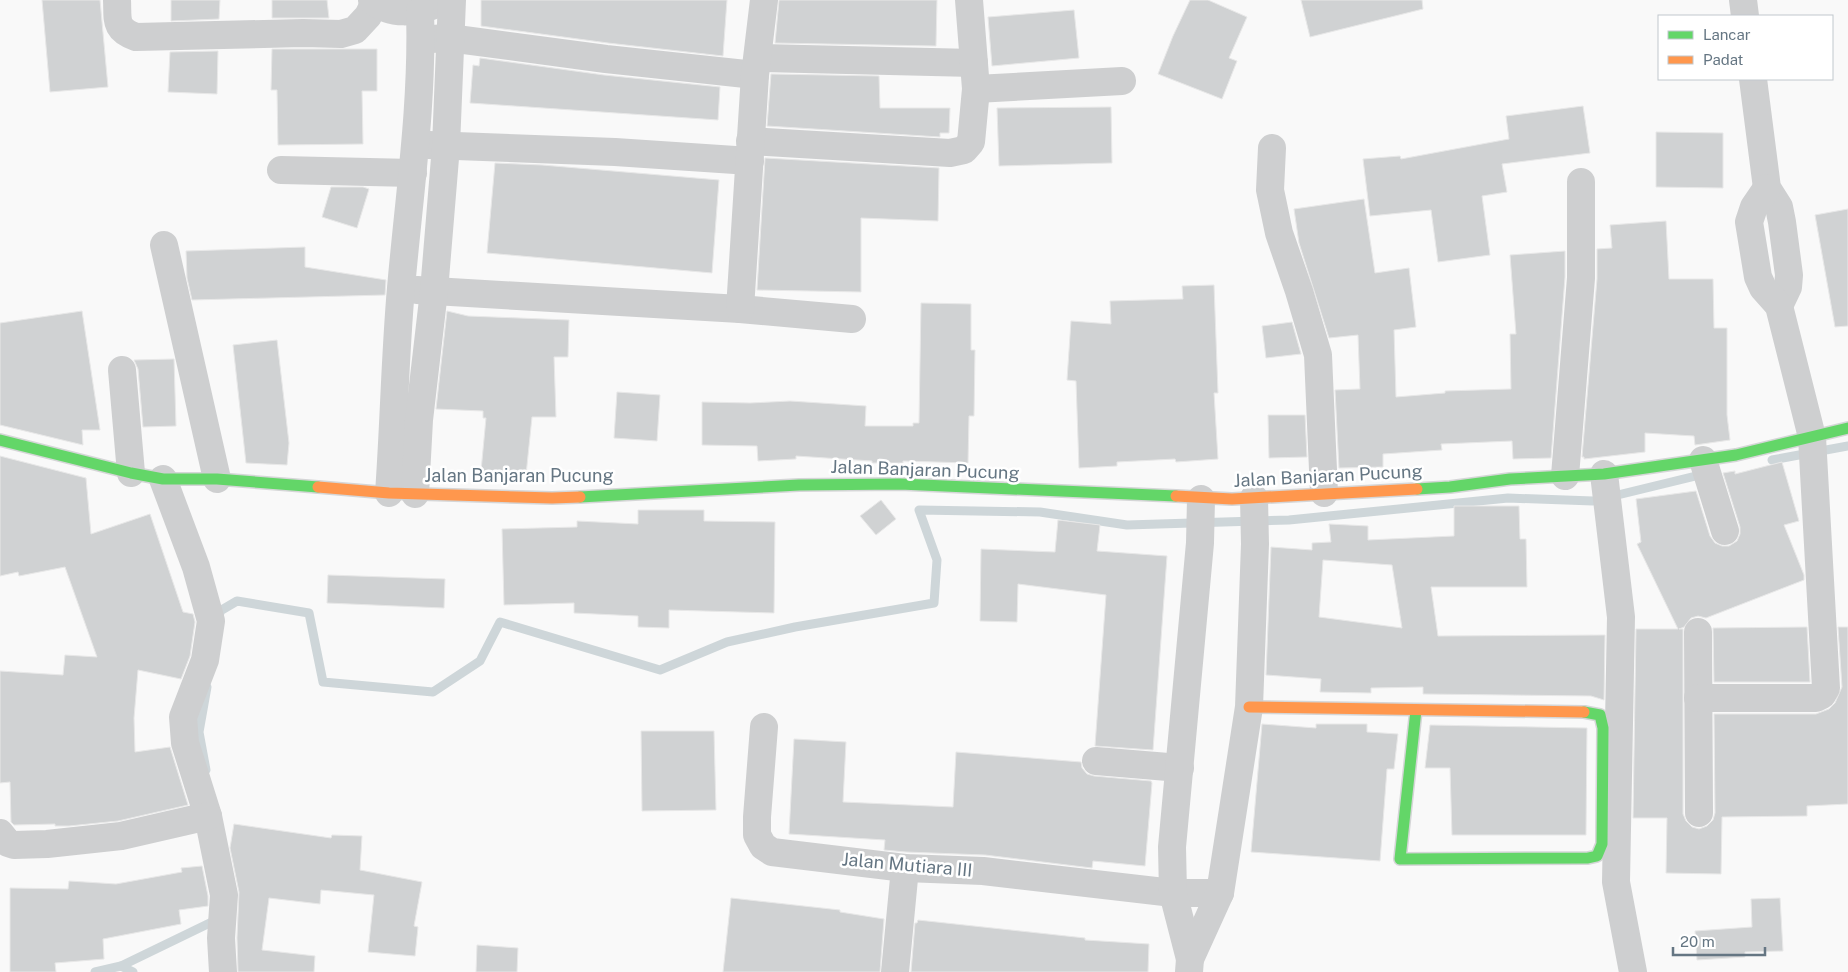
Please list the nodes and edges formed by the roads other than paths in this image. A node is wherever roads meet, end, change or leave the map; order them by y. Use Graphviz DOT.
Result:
graph roads {
  1 [pos="117,0"];
  2 [pos="452,0"];
  3 [pos="764,0"];
  4 [pos="1743,0"];
  5 [pos="373,1"];
  6 [pos="976,1"];
  7 [pos="431,6"];
  8 [pos="1745,15"];
  9 [pos="449,38"];
  10 [pos="421,39"];
  11 [pos="756,66"];
  12 [pos="975,76"];
  13 [pos="1753,80"];
  14 [pos="1122,81"];
  15 [pos="415,144"];
  16 [pos="446,146"];
  17 [pos="1272,148"];
  18 [pos="750,151"];
  19 [pos="281,170"];
  20 [pos="413,173"];
  21 [pos="1581,182"];
  22 [pos="164,245"];
  23 [pos="401,289"];
  24 [pos="434,291"];
  25 [pos="740,309"];
  26 [pos="852,319"];
  27 [pos="122,370"];
  28 [pos="1848,428"];
  29 [pos="0,440"];
  30 [pos="1812,450"];
  31 [pos="1706,471"];
  32 [pos="131,473"];
  33 [pos="1565,476"];
  34 [pos="163,479"];
  35 [pos="217,479"];
  36 [pos="1605,489"];
  37 [pos="402,493"];
  38 [pos="1324,493"];
  39 [pos="1254,502"];
  40 [pos="1202,506"];
  41 [pos="1724,531"];
  42 [pos="1698,632"];
  43 [pos="1698,698"];
  44 [pos="1249,706"];
  45 [pos="1416,710"];
  46 [pos="764,727"];
  47 [pos="1096,761"];
  48 [pos="1180,768"];
  49 [pos="1699,813"];
  50 [pos="208,816"];
  51 [pos="0,832"];
  52 [pos="905,868"];
  53 [pos="1173,893"];
  54 [pos="1220,893"];
  55 [pos="1190,966"];
  56 [pos="223,972"];
  57 [pos="895,972"];
  58 [pos="1633,972"];
  1 -- 5 [label="street"];
  2 -- 9 [label="street"];
  3 -- 11 [label="street"];
  4 -- 8 [label="street"];
  5 -- 7 [label="street"];
  6 -- 12 [label="street"];
  7 -- 10 [label="street"];
  9 -- 10 [label="street"];
  9 -- 11 [label="street"];
  9 -- 16 [label="street"];
  10 -- 15 [label="street"];
  11 -- 12 [label="street"];
  11 -- 18 [label="street"];
  12 -- 14 [label="street"];
  12 -- 18 [label="street"];
  13 -- 30 [label="street"];
  15 -- 16 [label="street"];
  15 -- 20 [label="street"];
  16 -- 18 [label="street"];
  16 -- 24 [label="street"];
  17 -- 38 [label="street"];
  18 -- 25 [label="street"];
  19 -- 20 [label="street"];
  20 -- 23 [label="street"];
  21 -- 33 [label="street"];
  22 -- 35 [label="street"];
  23 -- 24 [label="street"];
  23 -- 37 [label="street"];
  24 -- 25 [label="street"];
  24 -- 37 [label="street"];
  25 -- 26 [label="street"];
  27 -- 32 [label="street"];
  28 -- 30 [label="street, Jalan Banjaran Pucung"];
  29 -- 32 [label="street, Jalan Banjaran Pucung"];
  30 -- 31 [label="street, Jalan Banjaran Pucung"];
  30 -- 43 [label="street"];
  31 -- 36 [label="street, Jalan Banjaran Pucung"];
  31 -- 41 [label="street"];
  32 -- 34 [label="street, Jalan Banjaran Pucung"];
  33 -- 36 [label="street, Jalan Banjaran Pucung"];
  33 -- 38 [label="street, Jalan Banjaran Pucung"];
  34 -- 35 [label="street, Jalan Banjaran Pucung"];
  34 -- 50 [label="street"];
  35 -- 37 [label="street, Jalan Banjaran Pucung"];
  36 -- 58 [label="street"];
  37 -- 40 [label="street, Jalan Banjaran Pucung"];
  38 -- 39 [label="street, Jalan Banjaran Pucung"];
  39 -- 40 [label="street, Jalan Banjaran Pucung"];
  39 -- 44 [label="street"];
  40 -- 48 [label="street"];
  42 -- 43 [label="street"];
  43 -- 49 [label="street"];
  44 -- 45 [label="street"];
  44 -- 54 [label="street"];
  45 -- 45 [label="street"];
  46 -- 52 [label="street, Jalan Mutiara III"];
  47 -- 48 [label="street"];
  48 -- 53 [label="street"];
  50 -- 51 [label="street"];
  50 -- 56 [label="street"];
  52 -- 53 [label="street, Jalan Mutiara III"];
  52 -- 57 [label="street"];
  53 -- 54 [label="street, Jalan Mutiara III"];
  53 -- 55 [label="street"];
  54 -- 55 [label="street"];
}
